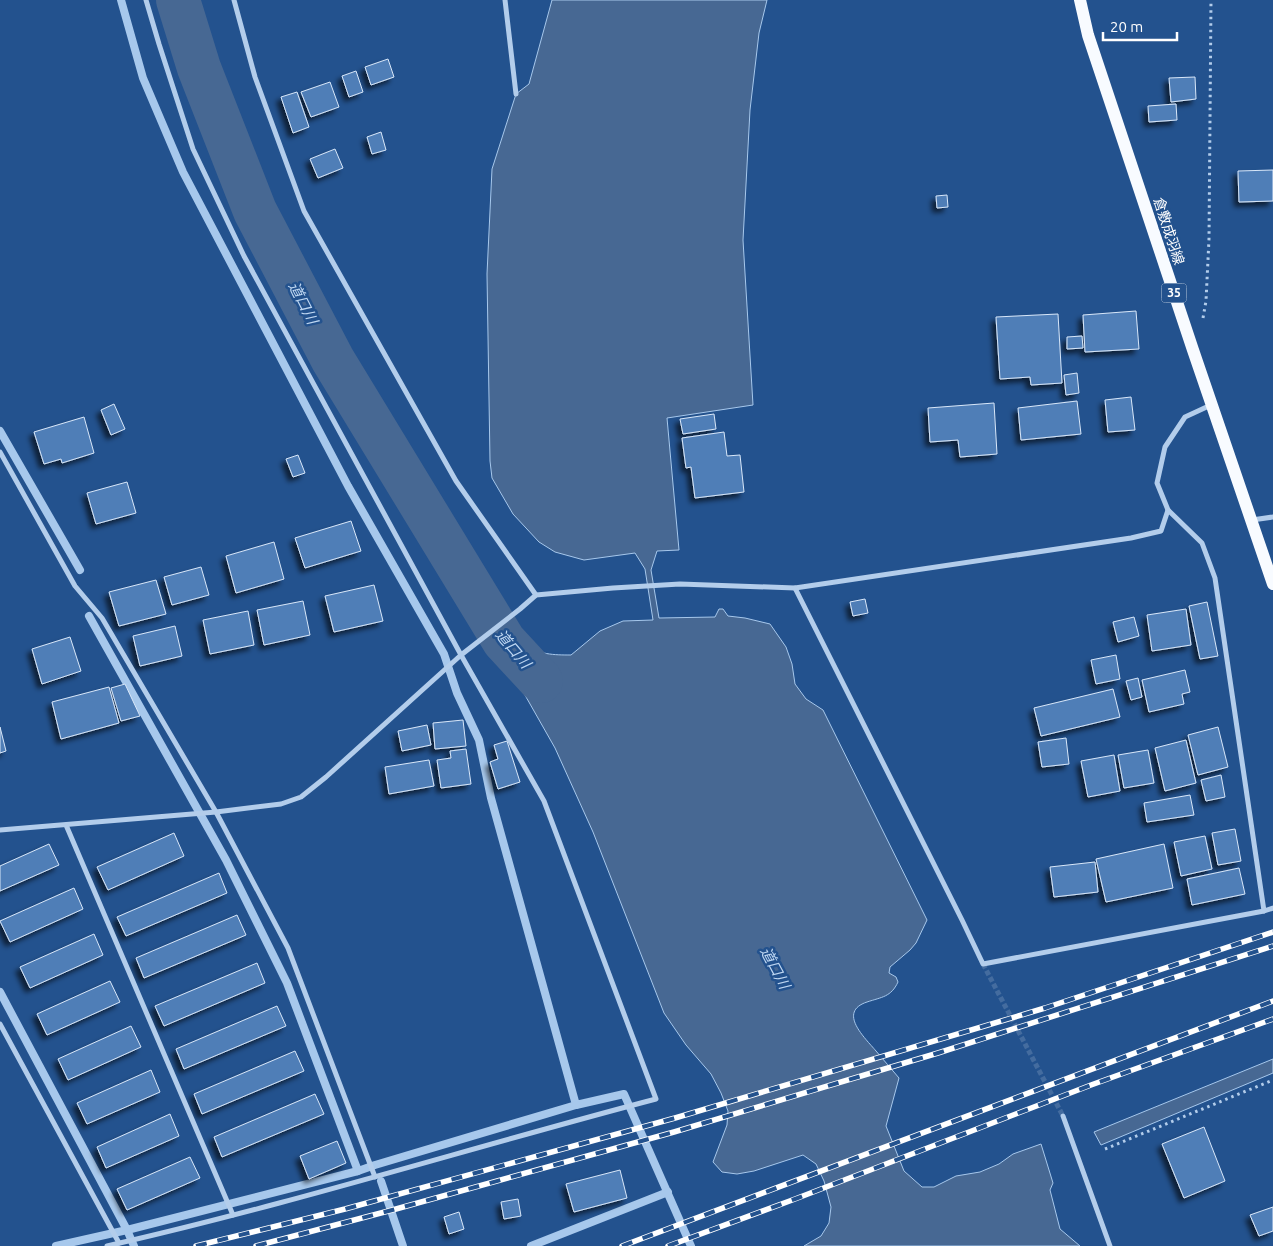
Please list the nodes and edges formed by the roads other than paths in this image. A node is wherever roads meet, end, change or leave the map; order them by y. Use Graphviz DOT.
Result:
graph roads {
  1 [pos="146,0"];
  2 [pos="234,0"];
  3 [pos="505,0"];
  4 [pos="1080,0"];
  5 [pos="516,94"];
  6 [pos="1211,405"];
  7 [pos="0,452"];
  8 [pos="1168,510"];
  9 [pos="1273,517"];
  10 [pos="1252,520"];
  11 [pos="1273,584"];
  12 [pos="795,588"];
  13 [pos="536,595"];
  14 [pos="461,655"];
  15 [pos="216,812"];
  16 [pos="66,825"];
  17 [pos="0,830"];
  18 [pos="1273,908"];
  19 [pos="1264,911"];
  20 [pos="0,1024"];
  21 [pos="1062,1116"];
  22 [pos="375,1177"];
  23 [pos="233,1214"];
  24 [pos="122,1243"];
  25 [pos="107,1246"];
  26 [pos="1110,1246"];
  1 -- 14 [label="street"];
  2 -- 13 [label="street"];
  3 -- 5 [label="street"];
  4 -- 6 [label="main road, 倉敷成羽線 / 35"];
  6 -- 8 [label="street"];
  6 -- 10 [label="main road, 倉敷成羽線 / 35"];
  7 -- 15 [label="street"];
  8 -- 12 [label="street"];
  8 -- 19 [label="street"];
  9 -- 10 [label="street"];
  10 -- 11 [label="main road, 倉敷成羽線 / 35"];
  12 -- 13 [label="street"];
  12 -- 19 [label="street"];
  13 -- 14 [label="street"];
  14 -- 15 [label="street"];
  14 -- 22 [label="street"];
  15 -- 16 [label="street"];
  15 -- 22 [label="street"];
  16 -- 17 [label="street"];
  16 -- 23 [label="street"];
  18 -- 19 [label="street"];
  20 -- 24 [label="street"];
  21 -- 26 [label="street"];
  22 -- 23 [label="street"];
  23 -- 24 [label="street"];
  24 -- 25 [label="street"];
}
